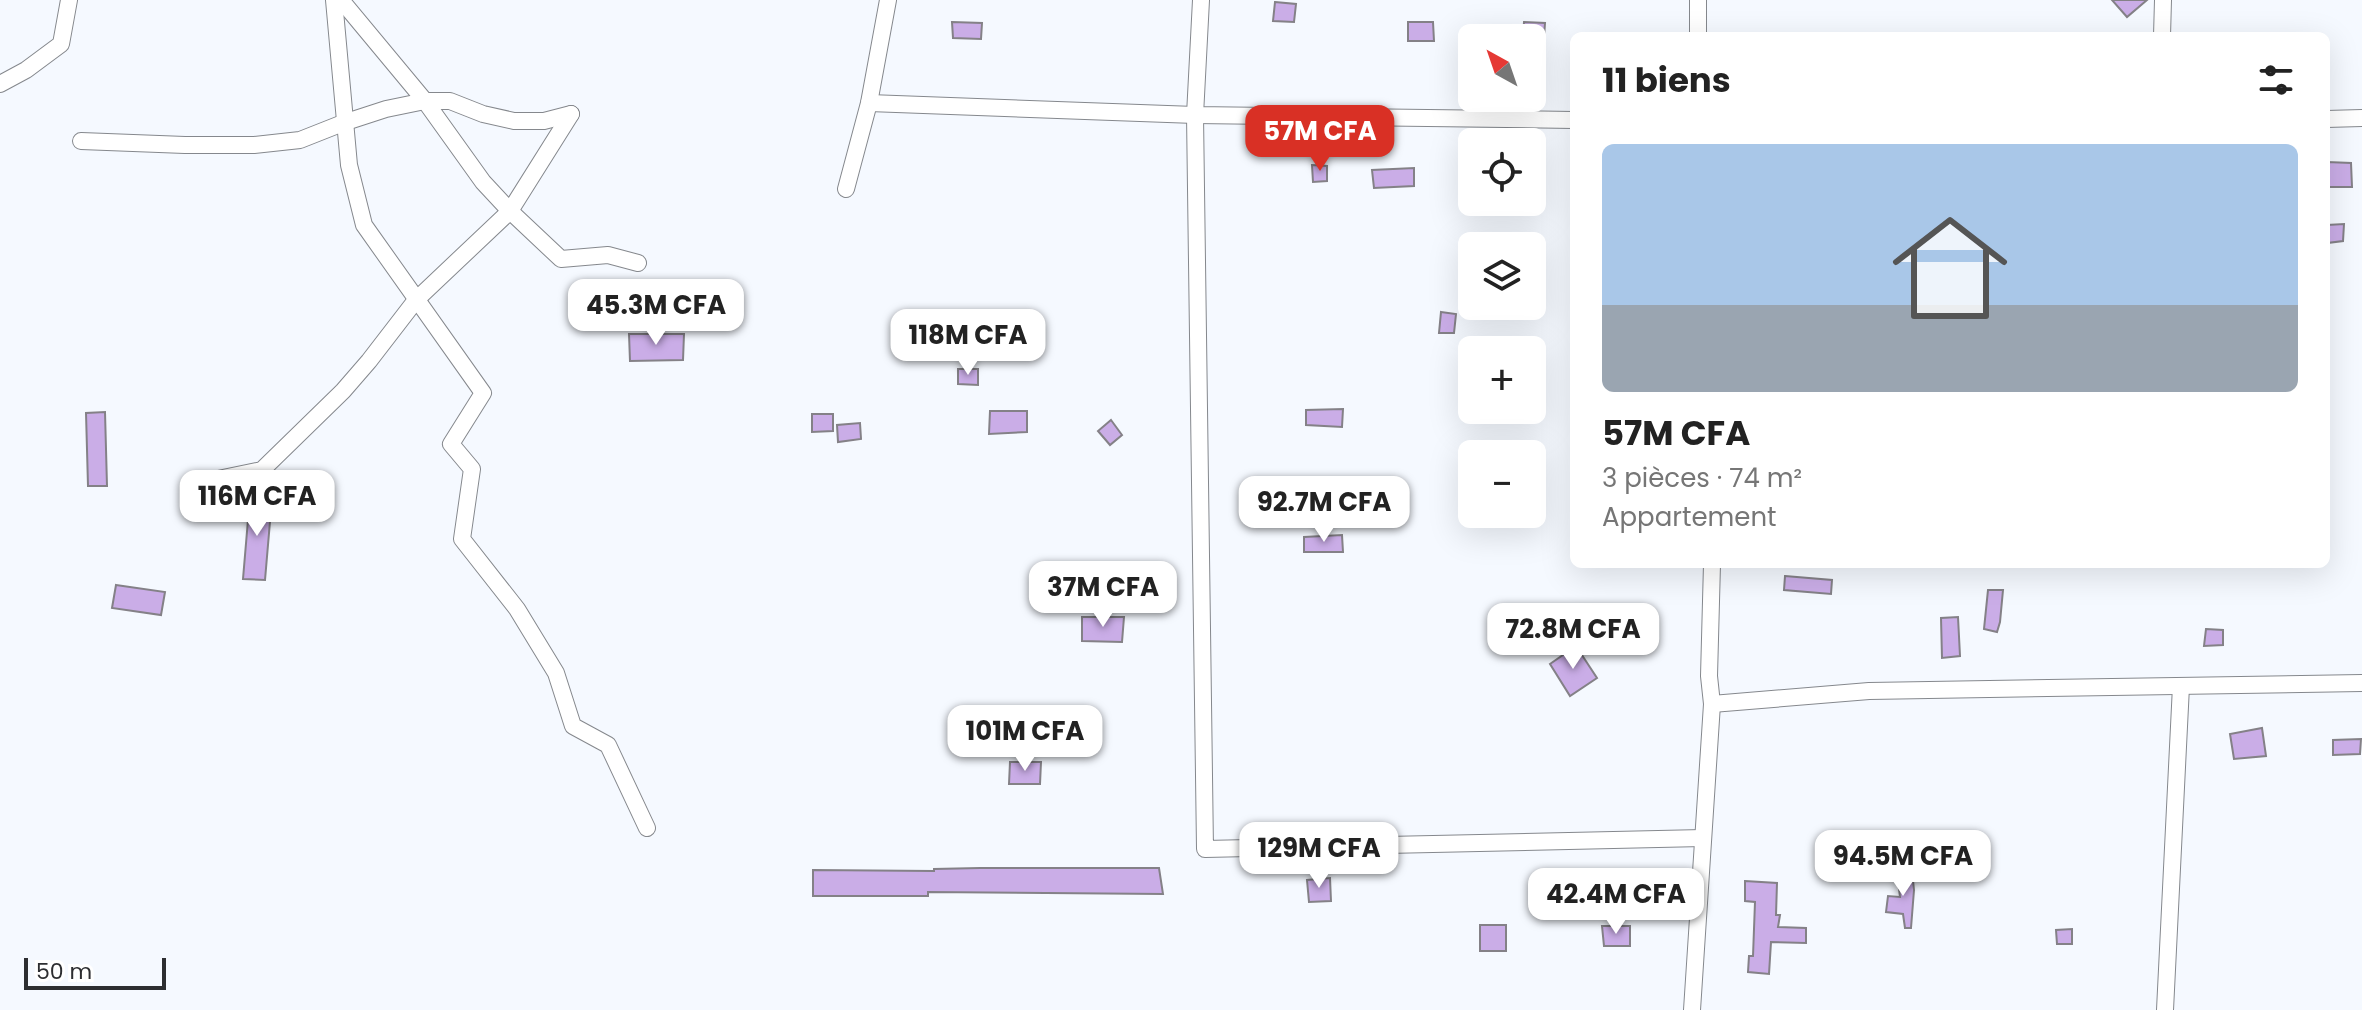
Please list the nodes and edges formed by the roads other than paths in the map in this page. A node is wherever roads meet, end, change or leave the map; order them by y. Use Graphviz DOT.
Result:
graph roads {
  1 [pos="69,0"];
  2 [pos="334,0"];
  3 [pos="341,0"];
  4 [pos="888,0"];
  5 [pos="1201,0"];
  6 [pos="1698,0"];
  7 [pos="2163,0"];
  8 [pos="1698,32"];
  9 [pos="2162,32"];
  10 [pos="0,84"];
  11 [pos="425,101"];
  12 [pos="869,103"];
  13 [pos="1195,115"];
  14 [pos="2362,118"];
  15 [pos="2330,119"];
  16 [pos="1570,120"];
  17 [pos="343,123"];
  18 [pos="81,141"];
  19 [pos="846,189"];
  20 [pos="510,211"];
  21 [pos="638,263"];
  22 [pos="416,300"];
  23 [pos="194,484"];
  24 [pos="1712,568"];
  25 [pos="2362,683"];
  26 [pos="2181,686"];
  27 [pos="1712,704"];
  28 [pos="647,828"];
  29 [pos="1703,838"];
  30 [pos="1692,1010"];
  31 [pos="2165,1010"];
  1 -- 10 [label="street"];
  2 -- 17 [label="street"];
  3 -- 11 [label="street"];
  4 -- 12 [label="street"];
  5 -- 13 [label="street"];
  6 -- 8 [label="street"];
  7 -- 9 [label="street"];
  11 -- 17 [label="street"];
  11 -- 20 [label="street"];
  11 -- 20 [label="street"];
  12 -- 13 [label="street"];
  12 -- 19 [label="street"];
  13 -- 16 [label="street"];
  13 -- 29 [label="street"];
  14 -- 15 [label="street"];
  17 -- 18 [label="street"];
  17 -- 22 [label="street"];
  20 -- 21 [label="street"];
  20 -- 22 [label="street"];
  22 -- 23 [label="street"];
  22 -- 28 [label="street"];
  24 -- 27 [label="street"];
  25 -- 26 [label="street"];
  26 -- 27 [label="street"];
  26 -- 31 [label="street"];
  27 -- 29 [label="street"];
  29 -- 30 [label="street"];
}
